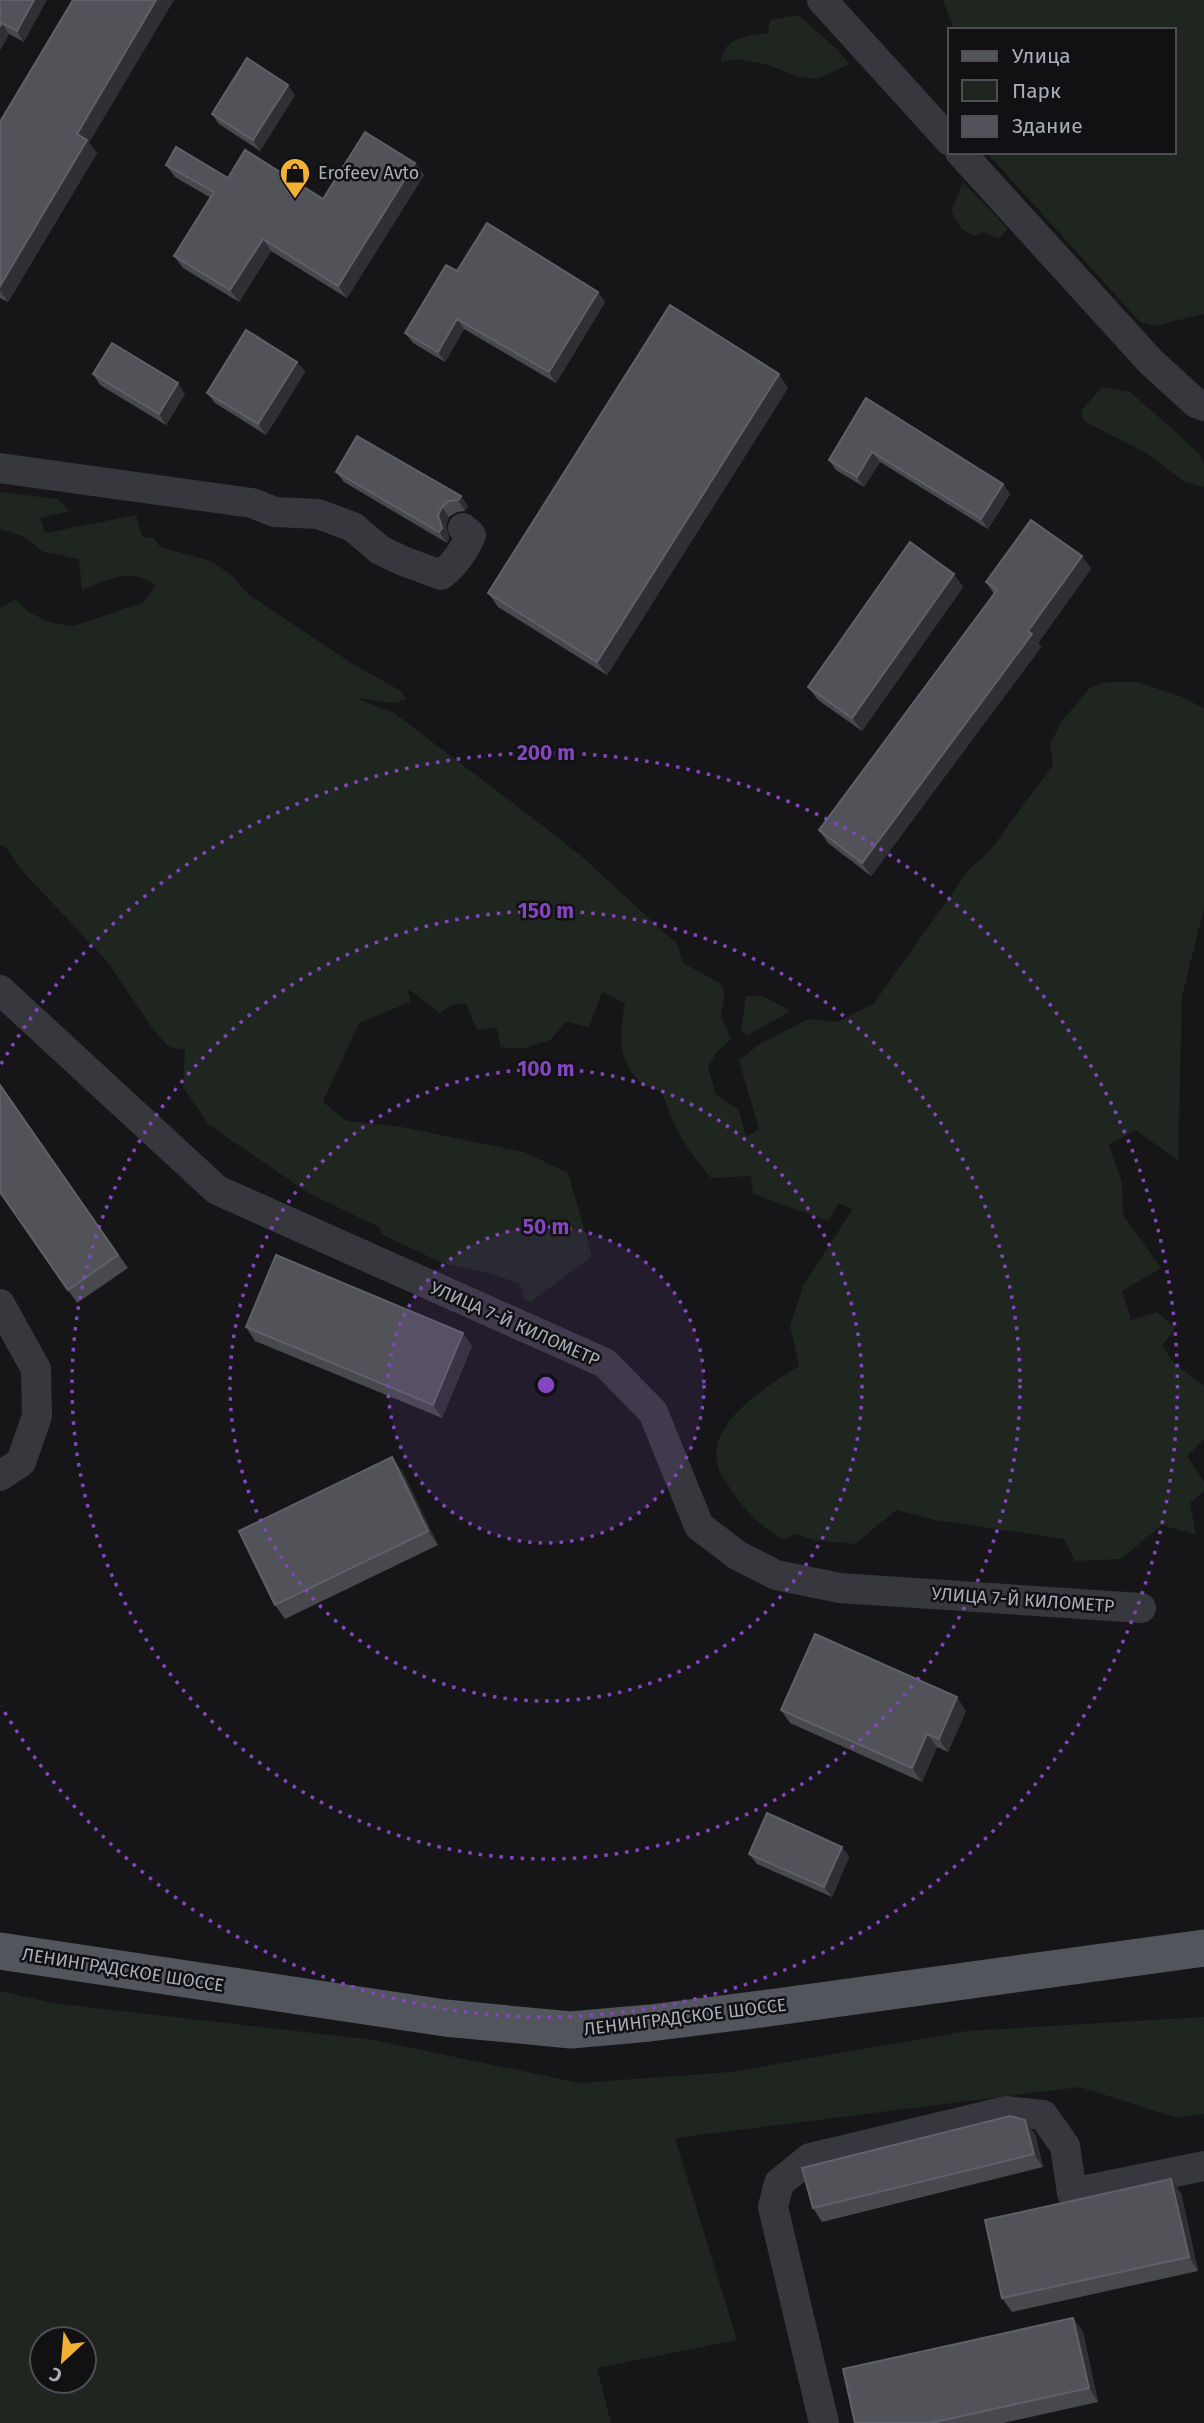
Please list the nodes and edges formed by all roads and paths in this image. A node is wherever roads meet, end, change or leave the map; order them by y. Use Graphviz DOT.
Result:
graph roads {
  1 [pos="822,0"];
  2 [pos="948,139"];
  3 [pos="962,154"];
  4 [pos="1204,406"];
  5 [pos="0,468"];
  6 [pos="463,528"];
  7 [pos="0,990"];
  8 [pos="0,1304"];
  9 [pos="0,1476"];
  10 [pos="1141,1608"];
  11 [pos="1204,1948"];
  12 [pos="0,1951"];
  13 [pos="1204,2166"];
  14 [pos="824,2423"];
  1 -- 2 [label="lane"];
  3 -- 4 [label="lane"];
  5 -- 6 [label="lane"];
  7 -- 10 [label="lane, УЛИЦА 7-Й КИЛОМЕТР"];
  8 -- 9 [label="lane"];
  11 -- 12 [label="main road, ЛЕНИНГРАДСКОЕ ШОССЕ"];
  13 -- 14 [label="lane"];
}
